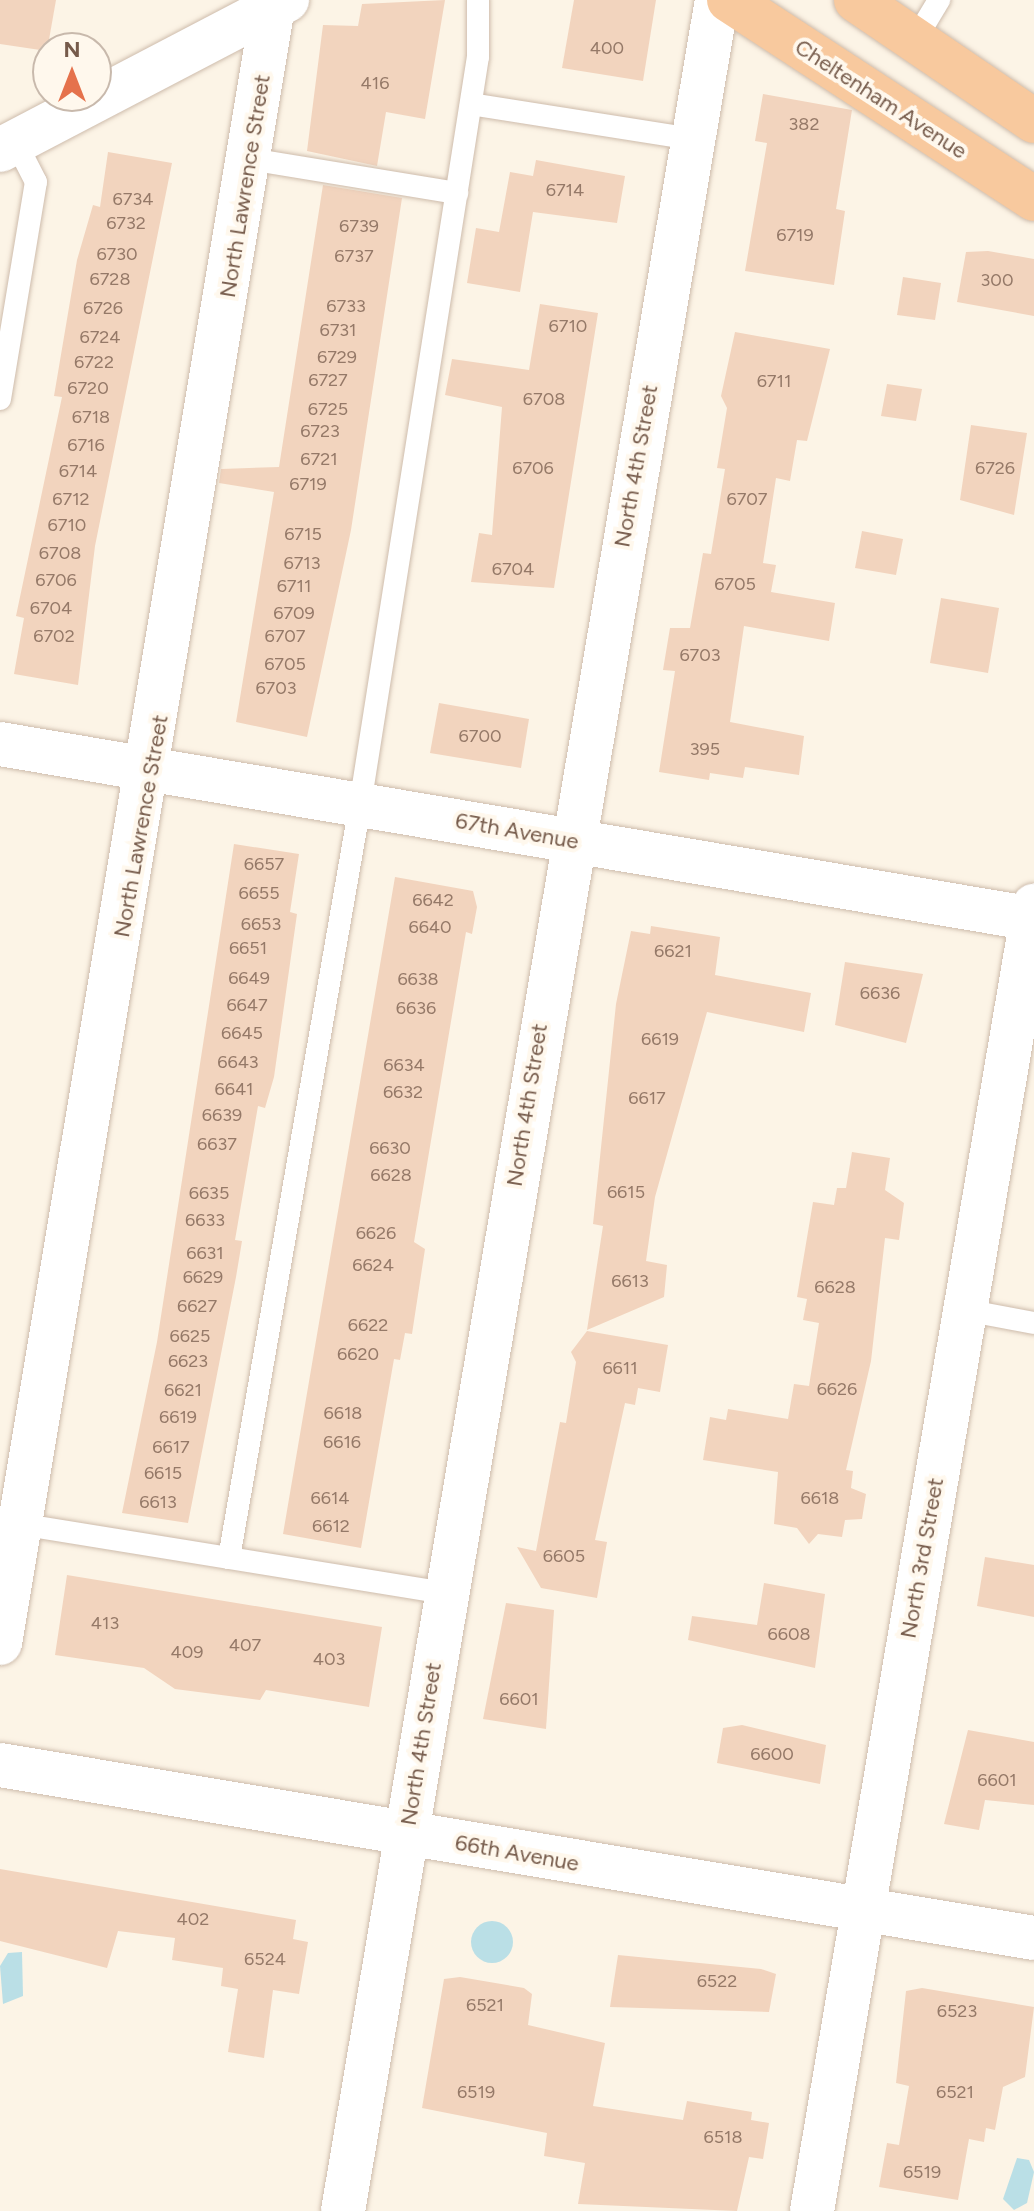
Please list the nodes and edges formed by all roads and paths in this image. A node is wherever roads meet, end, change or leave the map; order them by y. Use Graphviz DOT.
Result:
graph roads {
  1 [pos="478,0"];
  2 [pos="717,0"];
  3 [pos="729,0"];
  4 [pos="856,0"];
  5 [pos="939,0"];
  6 [pos="280,4"];
  7 [pos="915,40"];
  8 [pos="471,104"];
  9 [pos="1034,121"];
  10 [pos="693,139"];
  11 [pos="8,146"];
  12 [pos="249,159"];
  13 [pos="457,193"];
  14 [pos="1034,199"];
  15 [pos="0,399"];
  16 [pos="0,744"];
  17 [pos="151,769"];
  18 [pos="360,805"];
  19 [pos="571,840"];
  20 [pos="1033,915"];
  21 [pos="965,1310"];
  22 [pos="1034,1323"];
  23 [pos="10,1522"];
  24 [pos="229,1558"];
  25 [pos="447,1593"];
  26 [pos="0,1643"];
  27 [pos="0,1765"];
  28 [pos="407,1834"];
  29 [pos="862,1911"];
  30 [pos="1034,1938"];
  31 [pos="343,2211"];
  32 [pos="812,2211"];
  1 -- 8 [label="lane"];
  2 -- 10 [label="street, North 4th Street"];
  3 -- 14 [label="highway, Cheltenham Avenue"];
  4 -- 7 [label="highway"];
  5 -- 7 [label="lane"];
  6 -- 11 [label="street"];
  6 -- 12 [label="street, North Lawrence Street"];
  7 -- 9 [label="highway"];
  8 -- 10 [label="lane"];
  8 -- 13 [label="lane"];
  10 -- 19 [label="street, North 4th Street"];
  11 -- 15 [label="lane"];
  12 -- 13 [label="lane"];
  12 -- 17 [label="street, North Lawrence Street"];
  13 -- 18 [label="lane"];
  16 -- 17 [label="street, 67th Avenue"];
  17 -- 18 [label="street, 67th Avenue"];
  17 -- 23 [label="street, North Lawrence Street"];
  18 -- 19 [label="street, 67th Avenue"];
  18 -- 24 [label="lane"];
  19 -- 20 [label="street, 67th Avenue"];
  19 -- 25 [label="street, North 4th Street"];
  20 -- 21 [label="street, North 3rd Street"];
  21 -- 22 [label="lane"];
  21 -- 29 [label="street, North 3rd Street"];
  23 -- 24 [label="lane"];
  23 -- 26 [label="street, North Lawrence Street"];
  24 -- 25 [label="lane"];
  25 -- 28 [label="street, North 4th Street"];
  27 -- 28 [label="street, 66th Avenue"];
  28 -- 29 [label="street, 66th Avenue"];
  28 -- 31 [label="street, North 4th Street"];
  29 -- 30 [label="street, 66th Avenue"];
  29 -- 32 [label="street, North 3rd Street"];
}
